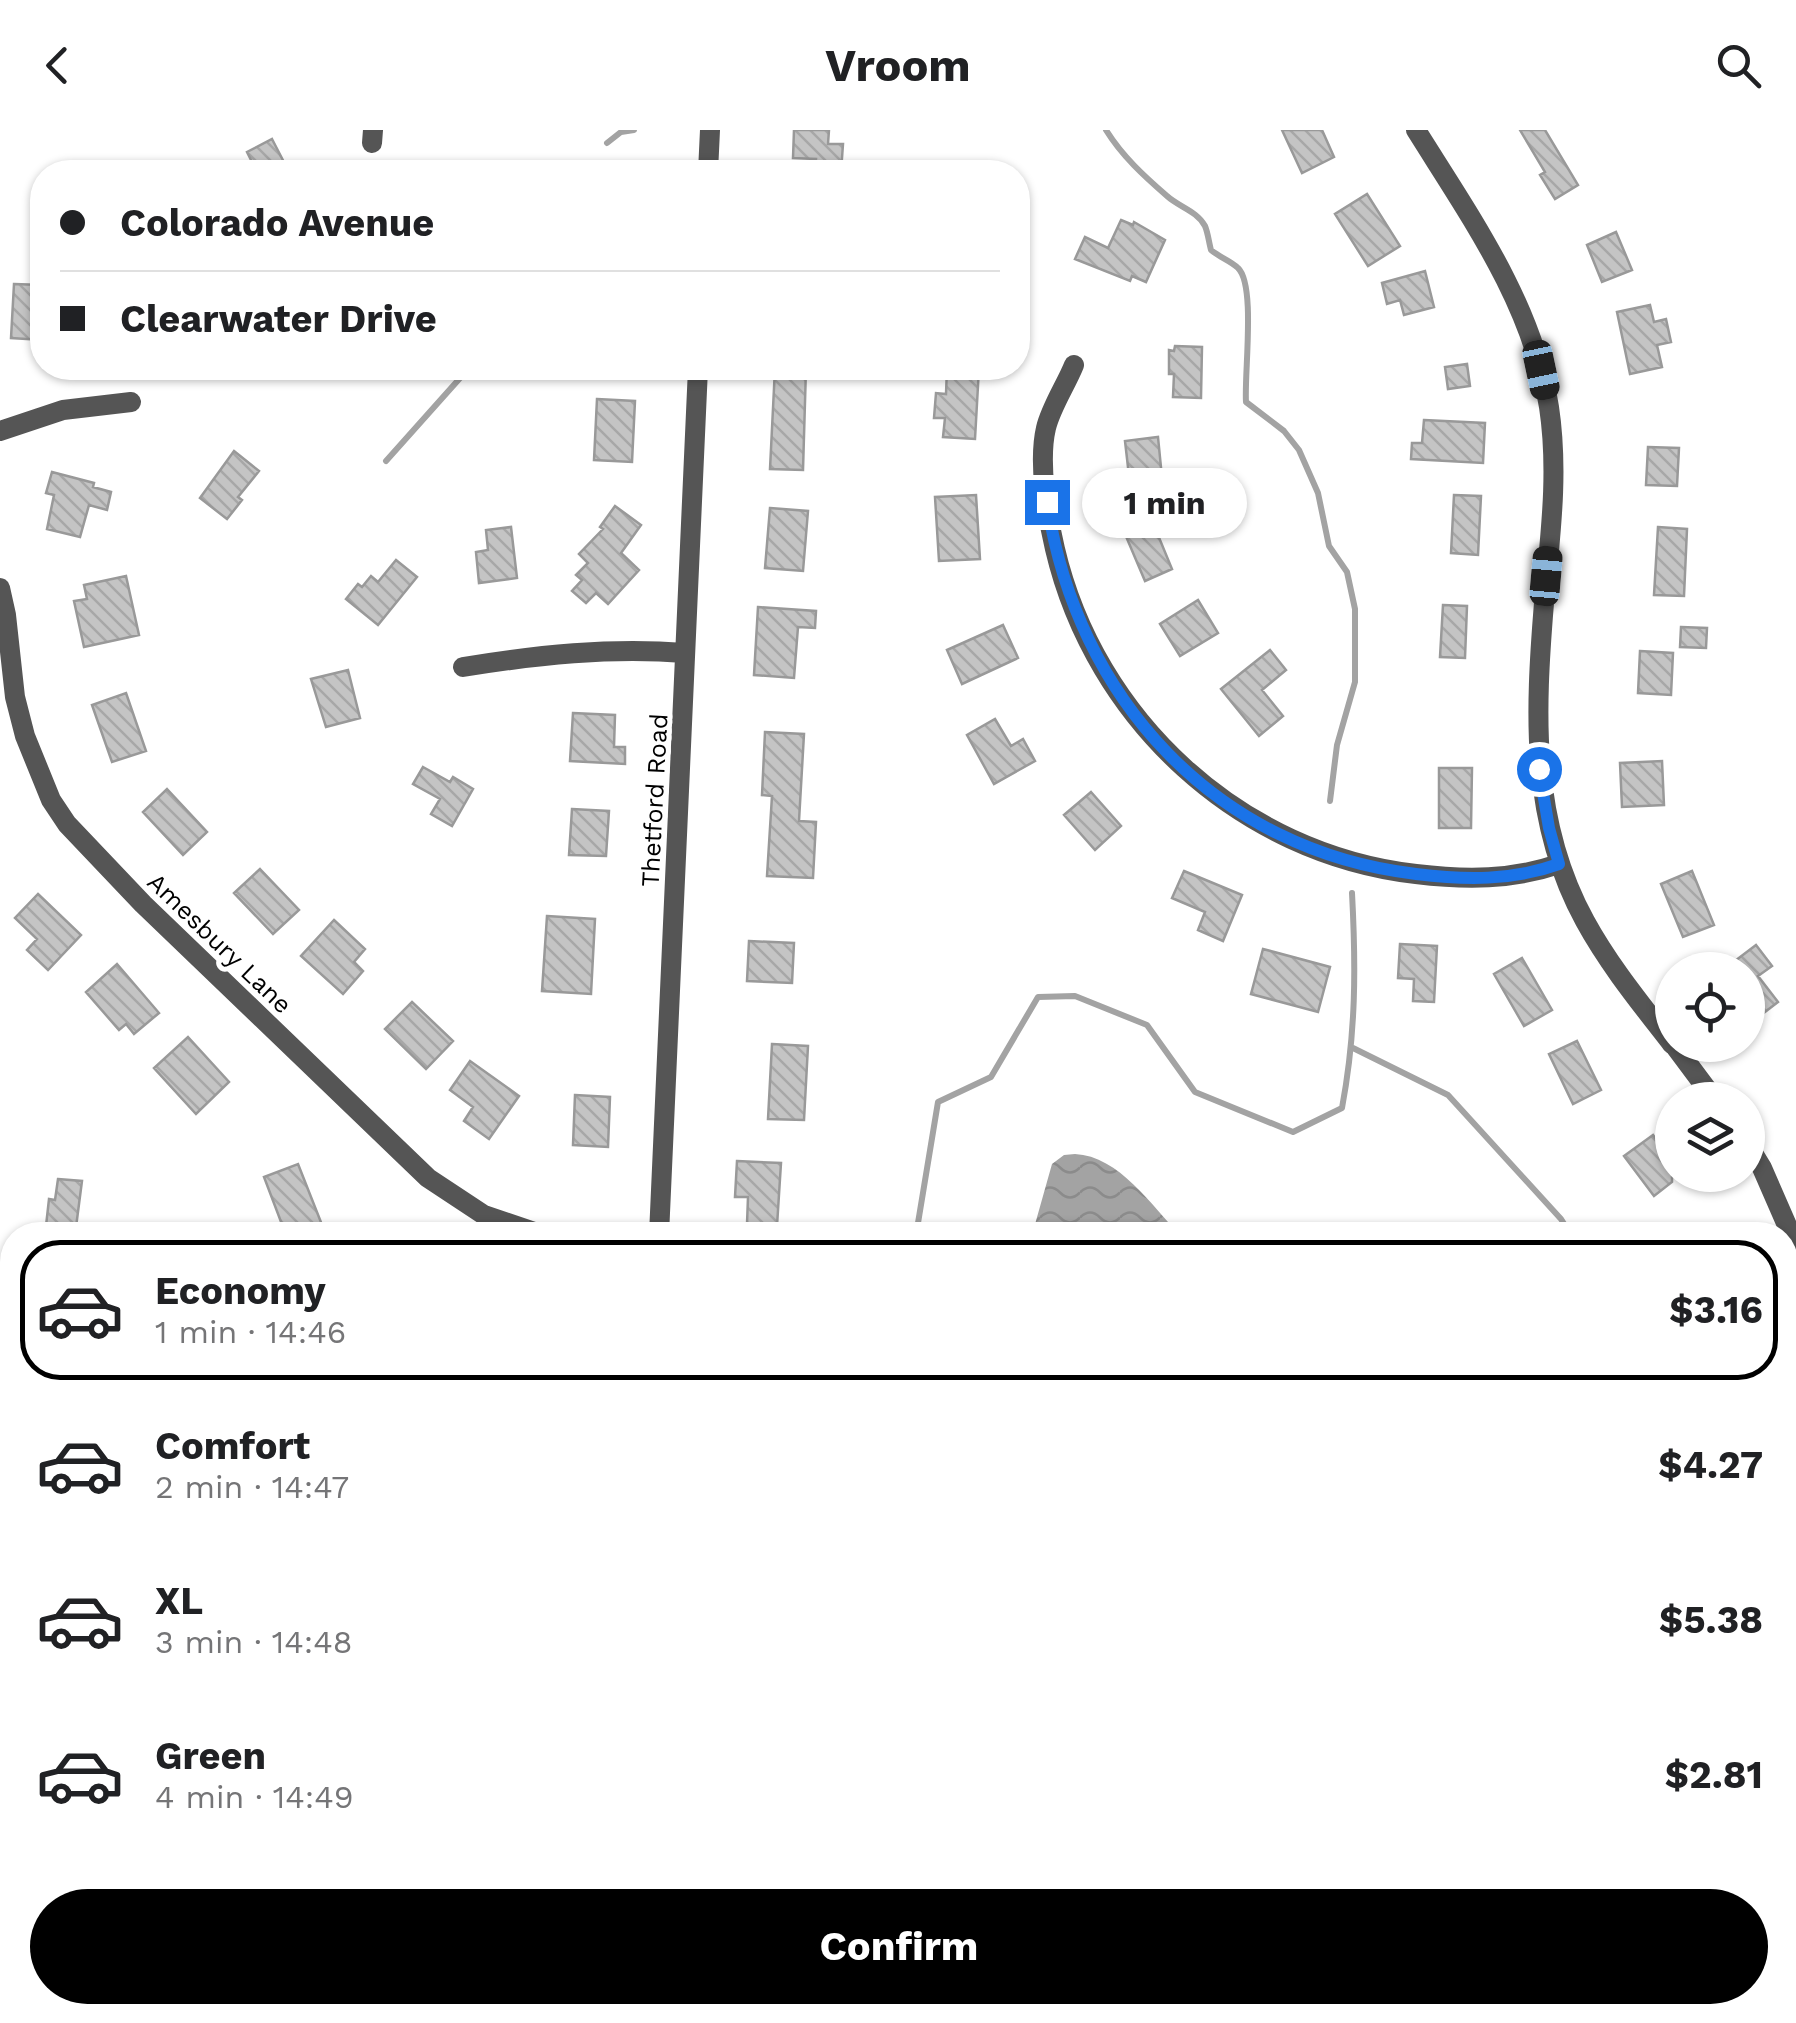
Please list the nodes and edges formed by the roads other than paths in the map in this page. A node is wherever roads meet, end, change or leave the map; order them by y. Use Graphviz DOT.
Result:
graph roads {
  1 [pos="710,130"];
  2 [pos="1420,131"];
  3 [pos="709,160"];
  4 [pos="1074,365"];
  5 [pos="697,380"];
  6 [pos="132,402"];
  7 [pos="0,432"];
  8 [pos="0,588"];
  9 [pos="685,654"];
  10 [pos="463,667"];
  11 [pos="1559,864"];
  12 [pos="1655,1020"];
  13 [pos="1765,1175"];
  14 [pos="505,1222"];
  15 [pos="659,1222"];
  16 [pos="1786,1222"];
  1 -- 3 [label="street"];
  2 -- 11 [label="street"];
  4 -- 11 [label="street"];
  5 -- 9 [label="street, Thetford Road"];
  6 -- 7 [label="street"];
  8 -- 14 [label="street, Amesbury Lane"];
  9 -- 10 [label="street"];
  9 -- 15 [label="street, Thetford Road"];
  11 -- 12 [label="street"];
  13 -- 16 [label="street"];
}
